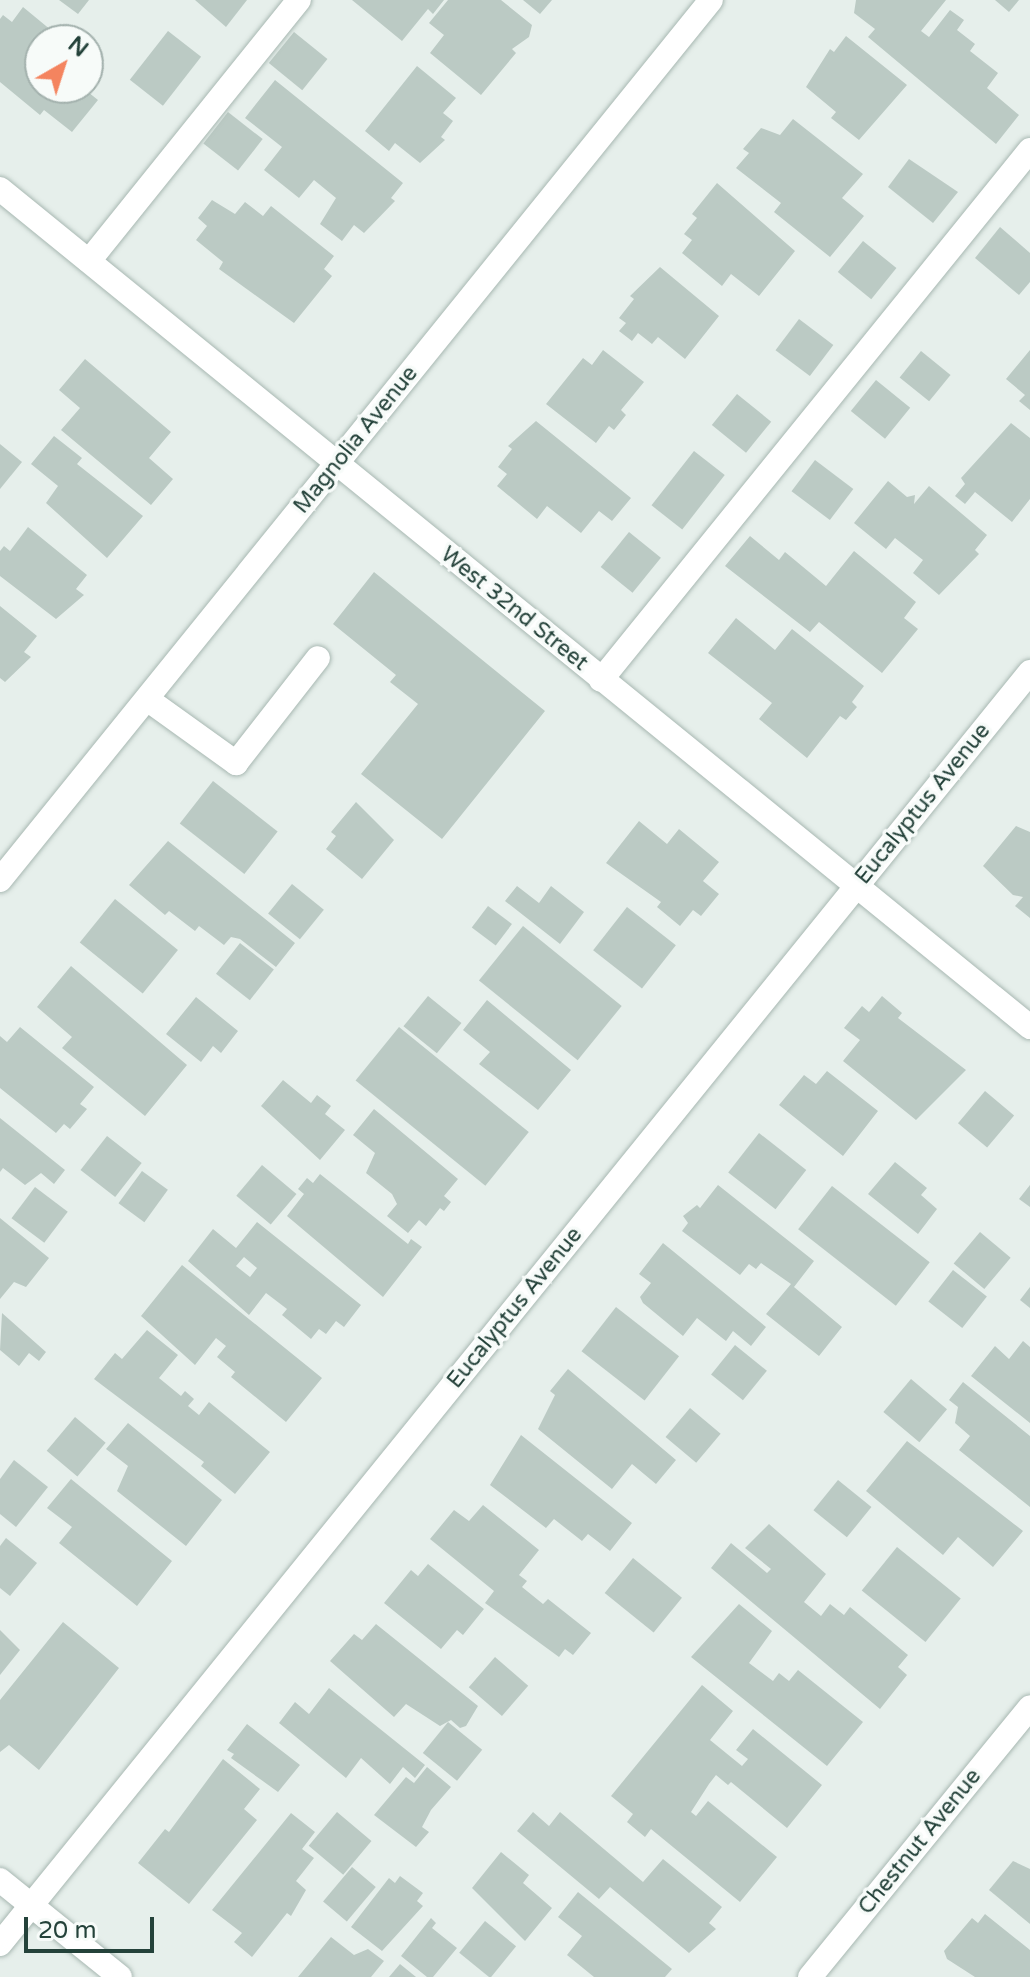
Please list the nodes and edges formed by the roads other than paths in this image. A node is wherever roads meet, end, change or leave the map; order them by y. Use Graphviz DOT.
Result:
graph roads {
  1 [pos="299,0"];
  2 [pos="711,0"];
  3 [pos="1030,150"];
  4 [pos="0,189"];
  5 [pos="89,261"];
  6 [pos="337,464"];
  7 [pos="318,658"];
  8 [pos="1030,672"];
  9 [pos="601,680"];
  10 [pos="147,699"];
  11 [pos="0,880"];
  12 [pos="855,887"];
  13 [pos="1030,1027"];
  14 [pos="1030,1707"];
  15 [pos="0,1880"];
  16 [pos="31,1905"];
  17 [pos="0,1944"];
  18 [pos="120,1977"];
  19 [pos="810,1977"];
  1 -- 5 [label="street"];
  2 -- 6 [label="street, Magnolia Avenue"];
  3 -- 9 [label="street"];
  4 -- 5 [label="street, West 32nd Street"];
  5 -- 6 [label="street, West 32nd Street"];
  6 -- 9 [label="street, West 32nd Street"];
  6 -- 10 [label="street, Magnolia Avenue"];
  7 -- 10 [label="street"];
  8 -- 12 [label="street, Eucalyptus Avenue"];
  9 -- 12 [label="street, West 32nd Street"];
  10 -- 11 [label="street, Magnolia Avenue"];
  12 -- 13 [label="street, West 32nd Street"];
  12 -- 16 [label="street, Eucalyptus Avenue"];
  14 -- 19 [label="street, Chestnut Avenue"];
  15 -- 16 [label="street"];
  16 -- 17 [label="street, Eucalyptus Avenue"];
  16 -- 18 [label="street"];
}
